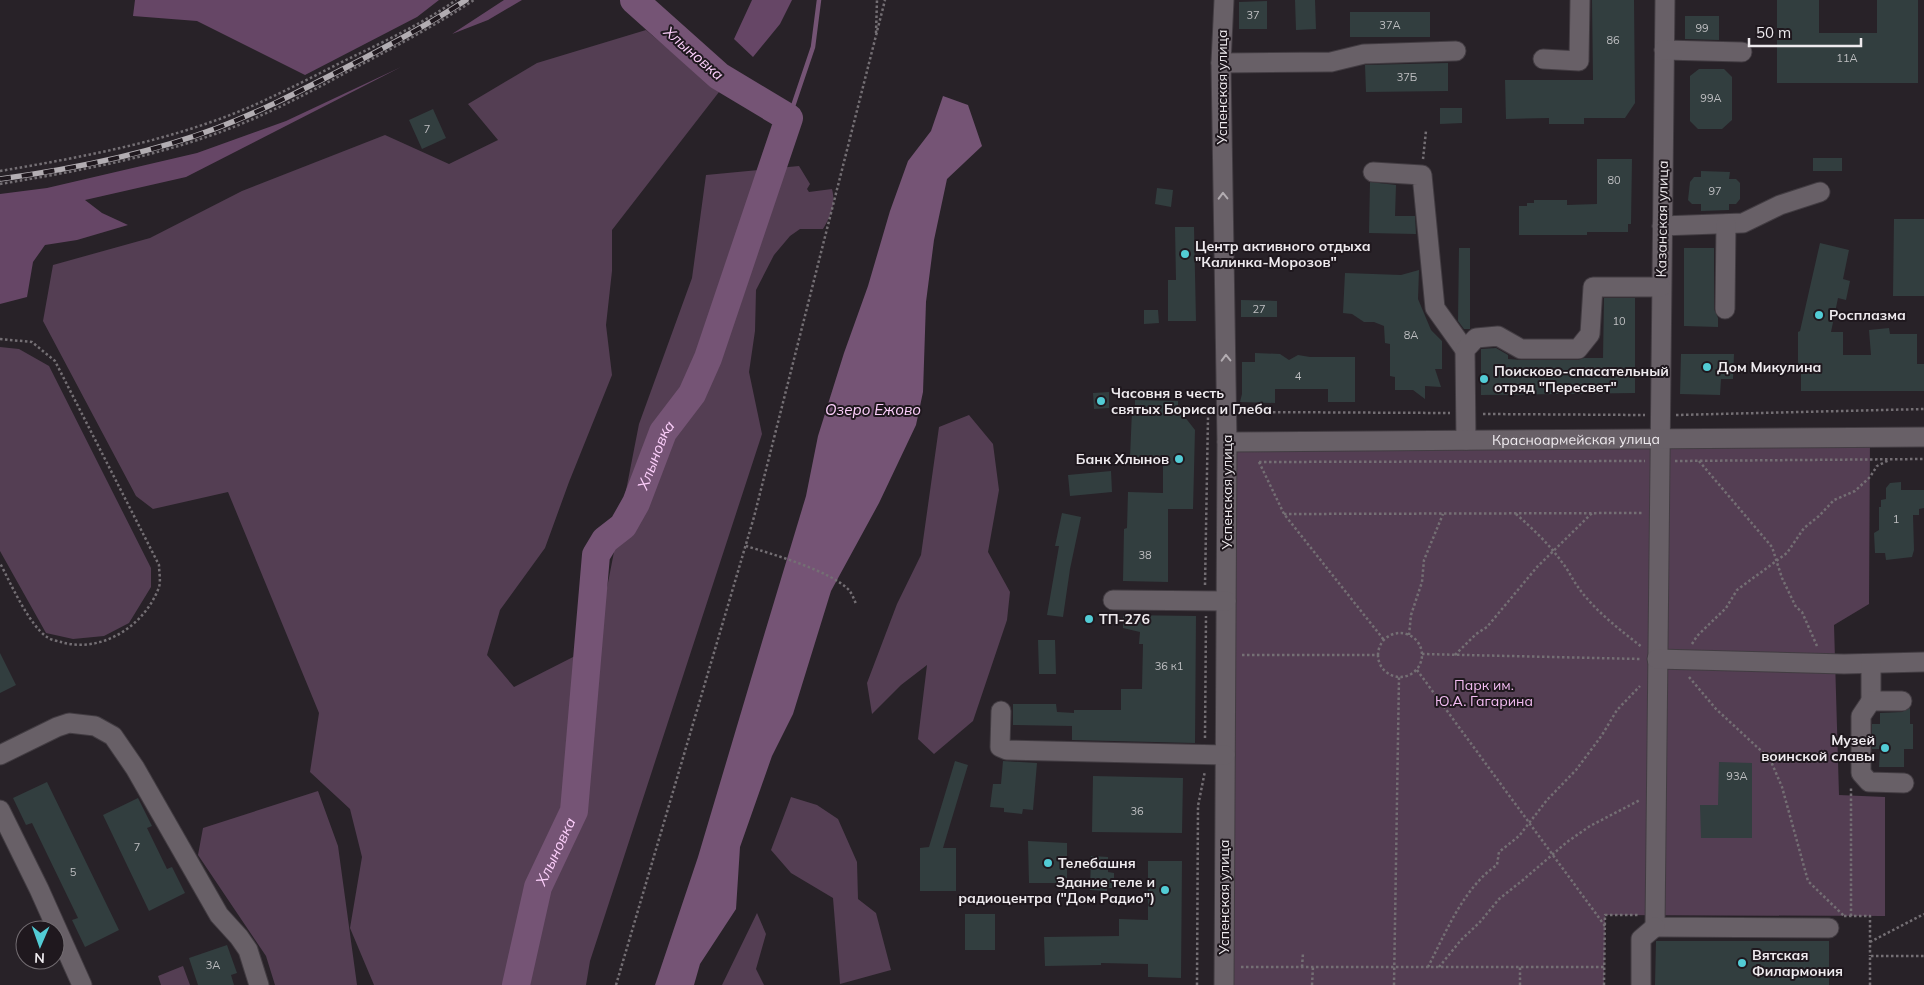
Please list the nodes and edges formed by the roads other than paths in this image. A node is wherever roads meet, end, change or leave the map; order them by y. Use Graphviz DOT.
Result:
graph roads {
  1 [pos="1224,0"];
  2 [pos="1580,0"];
  3 [pos="1665,0"];
  4 [pos="1664,50"];
  5 [pos="1456,51"];
  6 [pos="1742,52"];
  7 [pos="1543,59"];
  8 [pos="1221,63"];
  9 [pos="1373,172"];
  10 [pos="1820,192"];
  11 [pos="1726,224"];
  12 [pos="1662,226"];
  13 [pos="1661,287"];
  14 [pos="1725,309"];
  15 [pos="1465,350"];
  16 [pos="1924,437"];
  17 [pos="1660,438"];
  18 [pos="1466,440"];
  19 [pos="1228,442"];
  20 [pos="1113,600"];
  21 [pos="1226,601"];
  22 [pos="1657,662"];
  23 [pos="1924,662"];
  24 [pos="1871,664"];
  25 [pos="1871,701"];
  26 [pos="1902,701"];
  27 [pos="1001,711"];
  28 [pos="0,755"];
  29 [pos="1225,755"];
  30 [pos="1904,783"];
  31 [pos="0,810"];
  32 [pos="1654,921"];
  33 [pos="1836,922"];
  34 [pos="82,985"];
  35 [pos="259,985"];
  36 [pos="1224,985"];
  37 [pos="1640,985"];
  1 -- 8 [label="street, Успенская улица"];
  2 -- 7 [label="street"];
  3 -- 4 [label="street, Казанская улица"];
  4 -- 6 [label="street"];
  4 -- 12 [label="street, Казанская улица"];
  5 -- 8 [label="street"];
  19 -- 8 [label="street, Успенская улица, one-way"];
  9 -- 15 [label="street"];
  10 -- 11 [label="street"];
  11 -- 12 [label="street"];
  11 -- 14 [label="street"];
  12 -- 13 [label="street, Казанская улица"];
  13 -- 15 [label="street"];
  13 -- 17 [label="street, Казанская улица"];
  15 -- 18 [label="street"];
  16 -- 17 [label="street, Красноармейская улица"];
  17 -- 18 [label="street, Красноармейская улица"];
  17 -- 22 [label="street, Казанская улица"];
  18 -- 19 [label="street, Красноармейская улица"];
  19 -- 21 [label="street, Успенская улица"];
  20 -- 21 [label="street"];
  21 -- 29 [label="street, Успенская улица"];
  22 -- 24 [label="street"];
  22 -- 32 [label="street, Казанская улица"];
  23 -- 24 [label="street"];
  24 -- 25 [label="street"];
  25 -- 26 [label="street"];
  25 -- 30 [label="street"];
  27 -- 29 [label="street"];
  28 -- 35 [label="street"];
  29 -- 36 [label="street, Успенская улица"];
  31 -- 34 [label="street"];
  32 -- 33 [label="street"];
  32 -- 37 [label="street"];
}
